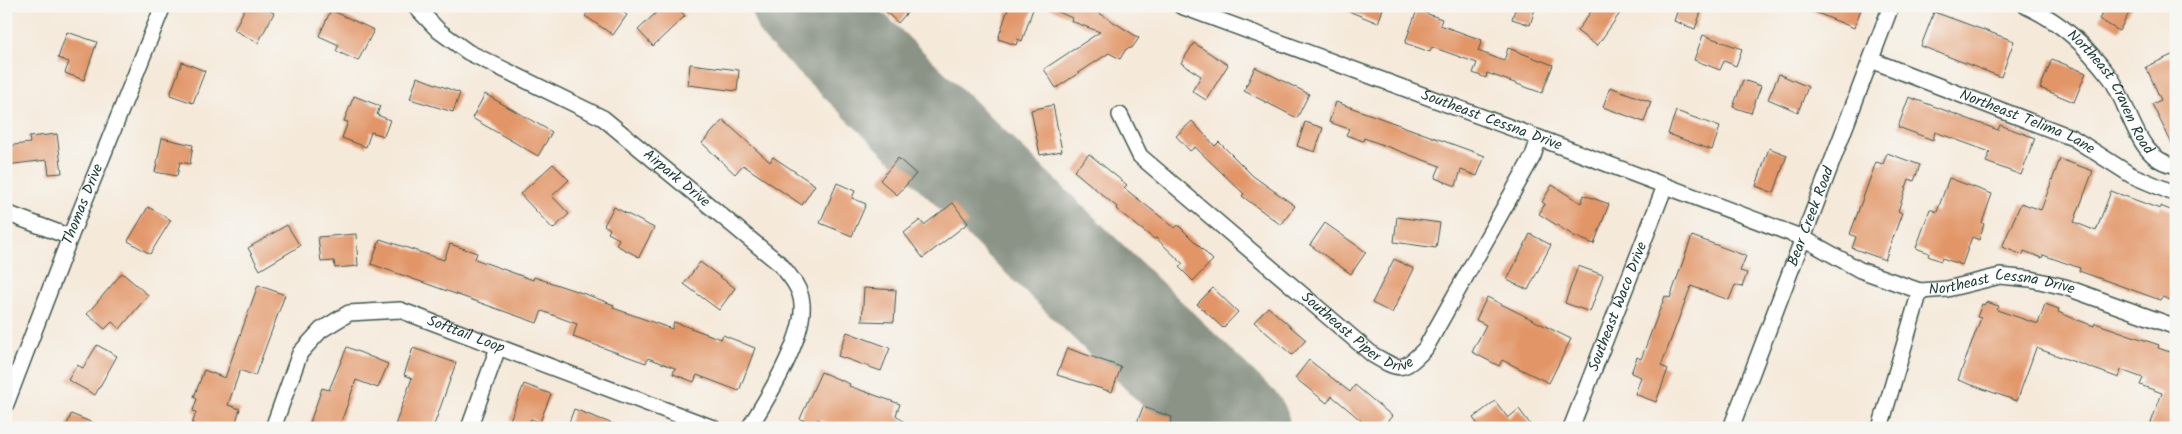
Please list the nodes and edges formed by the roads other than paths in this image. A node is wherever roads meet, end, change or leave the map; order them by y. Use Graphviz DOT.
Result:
graph roads {
  1 [pos="163,6"];
  2 [pos="415,6"];
  3 [pos="1181,6"];
  4 [pos="1891,6"];
  5 [pos="2026,6"];
  6 [pos="1871,60"];
  7 [pos="1120,115"];
  8 [pos="1540,138"];
  9 [pos="2171,165"];
  10 [pos="1665,186"];
  11 [pos="2176,194"];
  12 [pos="6,214"];
  13 [pos="70,237"];
  14 [pos="1802,238"];
  15 [pos="1920,291"];
  16 [pos="2176,327"];
  17 [pos="498,348"];
  18 [pos="6,404"];
  19 [pos="273,428"];
  20 [pos="469,428"];
  21 [pos="713,428"];
  22 [pos="749,428"];
  23 [pos="1571,428"];
  24 [pos="1731,428"];
  25 [pos="1880,428"];
  1 -- 13 [label="street, Thomas Drive"];
  2 -- 22 [label="street, Airpark Drive"];
  3 -- 8 [label="street, Southeast Cessna Drive"];
  4 -- 6 [label="street, Bear Creek Road"];
  5 -- 9 [label="street, Northeast Craven Road"];
  6 -- 11 [label="street, Northeast Telima Lane"];
  6 -- 14 [label="street, Bear Creek Road"];
  7 -- 8 [label="street, Southeast Piper Drive"];
  8 -- 10 [label="street, Southeast Cessna Drive"];
  10 -- 14 [label="street, Southeast Cessna Drive"];
  10 -- 23 [label="street, Southeast Waco Drive"];
  12 -- 13 [label="street"];
  13 -- 18 [label="street, Thomas Drive"];
  14 -- 15 [label="street, Northeast Cessna Drive"];
  14 -- 24 [label="street, Bear Creek Road"];
  15 -- 16 [label="street, Northeast Cessna Drive"];
  15 -- 25 [label="street"];
  17 -- 19 [label="street, Softtail Loop"];
  17 -- 20 [label="street"];
  17 -- 21 [label="street, Softtail Loop"];
}
